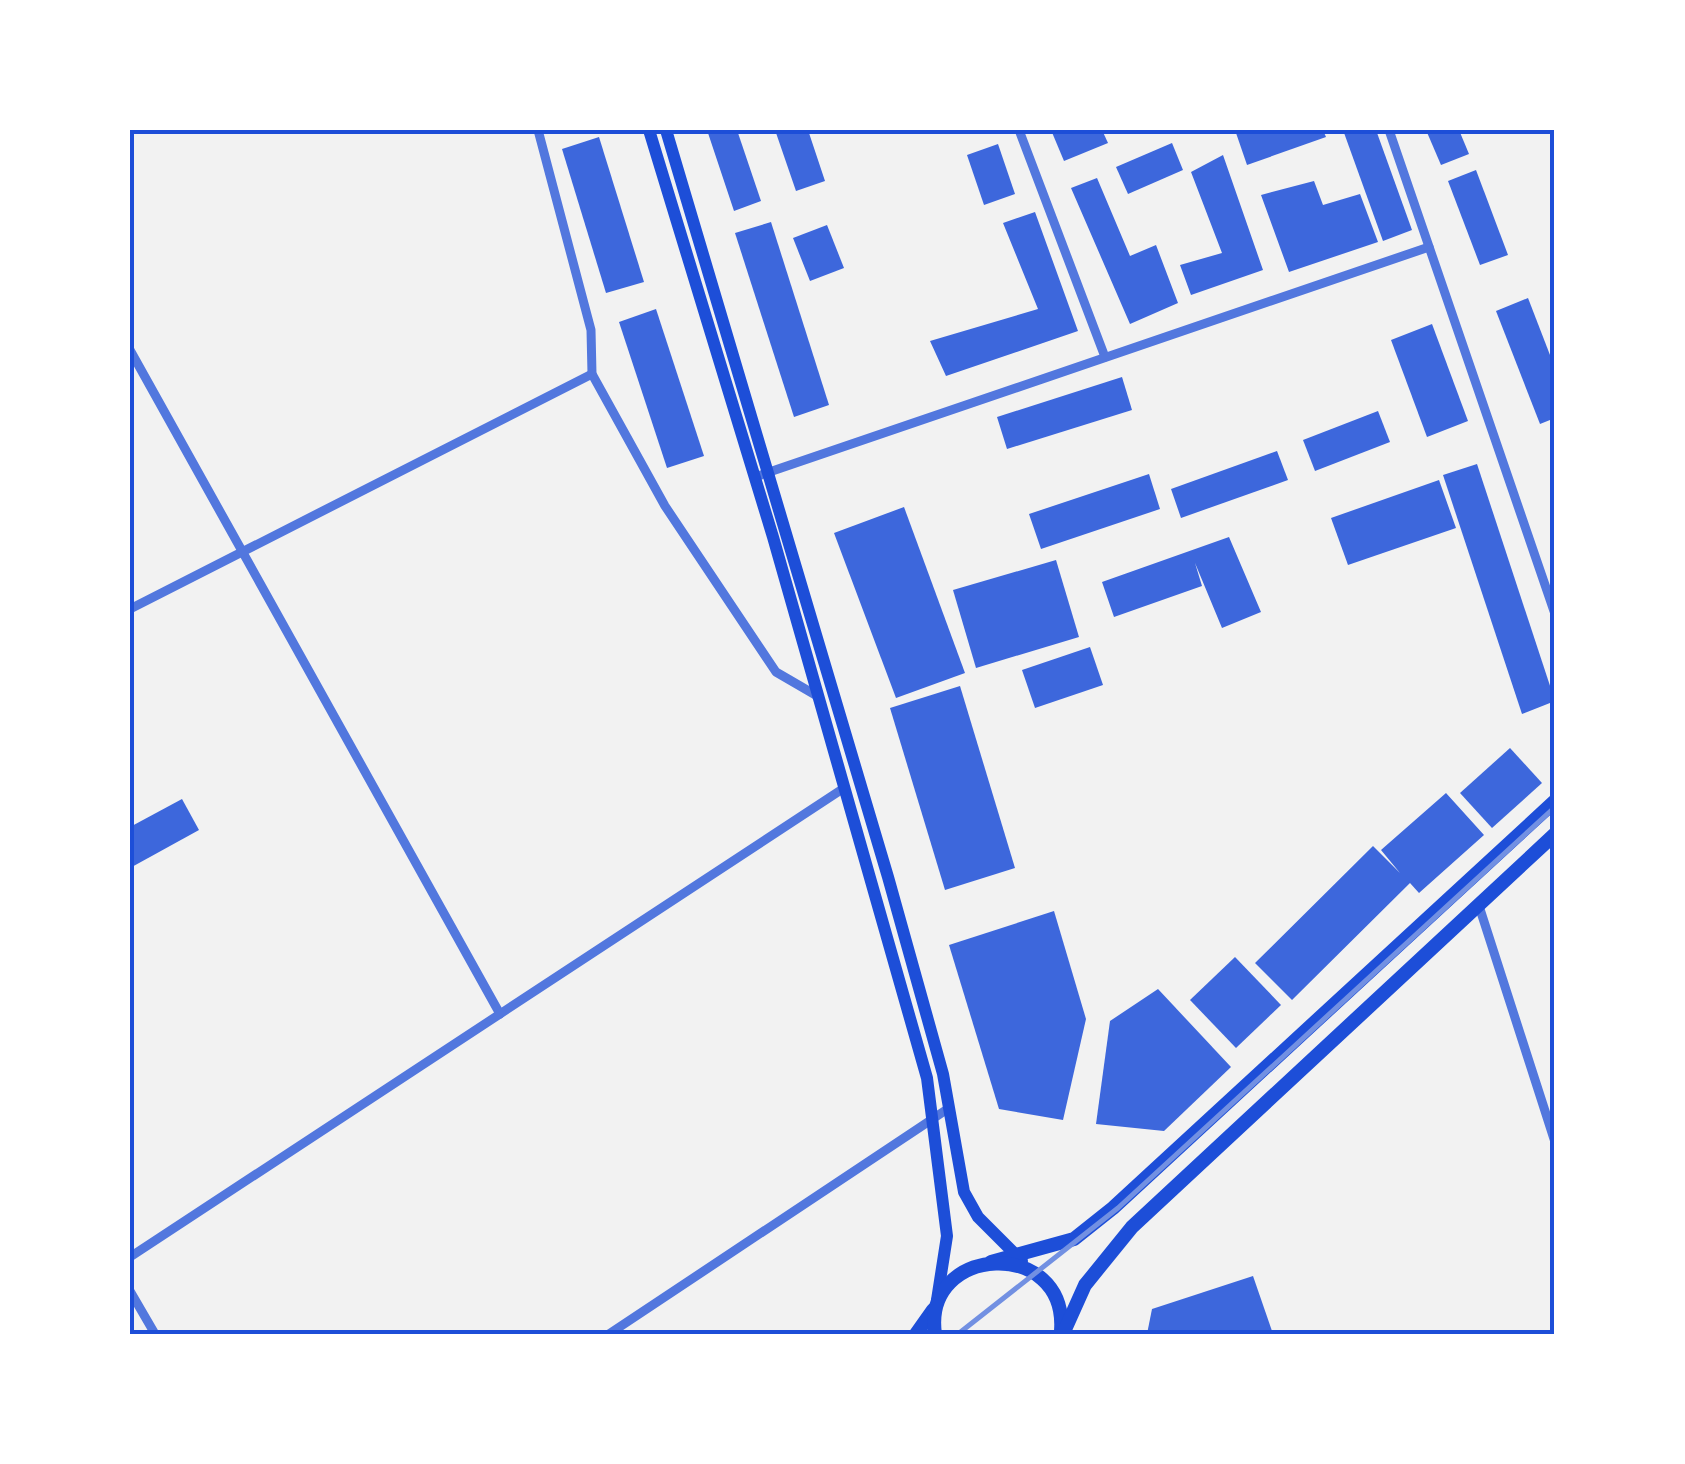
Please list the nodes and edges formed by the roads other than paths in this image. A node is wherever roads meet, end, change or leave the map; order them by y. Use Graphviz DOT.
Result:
graph roads {
  1 [pos="538,130"];
  2 [pos="649,130"];
  3 [pos="666,130"];
  4 [pos="1019,130"];
  5 [pos="1388,130"];
  6 [pos="1429,247"];
  7 [pos="130,350"];
  8 [pos="1106,358"];
  9 [pos="592,374"];
  10 [pos="770,471"];
  11 [pos="755,477"];
  12 [pos="242,550"];
  13 [pos="130,609"];
  14 [pos="1555,614"];
  15 [pos="818,697"];
  16 [pos="844,788"];
  17 [pos="1555,801"];
  18 [pos="1555,834"];
  19 [pos="1479,906"];
  20 [pos="500,1014"];
  21 [pos="949,1108"];
  22 [pos="934,1117"];
  23 [pos="1555,1142"];
  24 [pos="1016,1256"];
  25 [pos="130,1258"];
  26 [pos="991,1262"];
  27 [pos="1038,1276"];
  28 [pos="130,1292"];
  29 [pos="937,1305"];
  30 [pos="155,1334"];
  31 [pos="609,1334"];
  32 [pos="916,1334"];
  33 [pos="935,1334"];
  34 [pos="1062,1334"];
  1 -- 9 [label="street"];
  2 -- 11 [label="main road"];
  3 -- 10 [label="main road"];
  4 -- 8 [label="street"];
  5 -- 6 [label="street"];
  6 -- 8 [label="street"];
  6 -- 14 [label="street"];
  7 -- 12 [label="street"];
  8 -- 10 [label="street"];
  9 -- 12 [label="street"];
  9 -- 15 [label="street"];
  10 -- 11 [label="street"];
  10 -- 21 [label="main road"];
  11 -- 15 [label="main road"];
  12 -- 13 [label="street"];
  12 -- 20 [label="street"];
  15 -- 16 [label="main road"];
  16 -- 20 [label="street"];
  16 -- 22 [label="main road"];
  17 -- 24 [label="main road"];
  18 -- 19 [label="main road"];
  19 -- 23 [label="street"];
  19 -- 34 [label="main road"];
  20 -- 25 [label="street"];
  21 -- 22 [label="street"];
  21 -- 24 [label="main road"];
  22 -- 29 [label="main road"];
  22 -- 31 [label="street"];
  24 -- 26 [label="main road"];
  24 -- 27 [label="main road"];
  26 -- 27 [label="main road"];
  26 -- 29 [label="main road"];
  27 -- 34 [label="main road"];
  28 -- 30 [label="street"];
  29 -- 32 [label="main road"];
  29 -- 33 [label="main road"];
}
